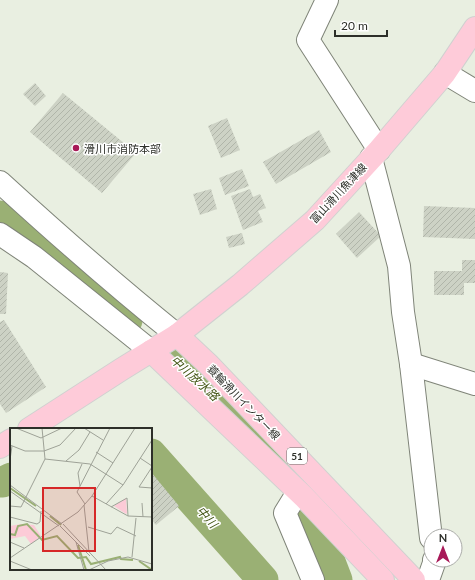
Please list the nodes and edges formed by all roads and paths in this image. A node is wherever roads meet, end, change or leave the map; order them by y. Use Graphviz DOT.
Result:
graph roads {
  1 [pos="327,0"];
  2 [pos="475,28"];
  3 [pos="445,73"];
  4 [pos="475,91"];
  5 [pos="375,154"];
  6 [pos="0,182"];
  7 [pos="0,234"];
  8 [pos="177,335"];
  9 [pos="151,352"];
  10 [pos="411,364"];
  11 [pos="475,384"];
  12 [pos="31,428"];
  13 [pos="10,441"];
  14 [pos="0,447"];
  15 [pos="298,492"];
  16 [pos="430,528"];
  17 [pos="432,568"];
  18 [pos="314,580"];
  19 [pos="383,580"];
  20 [pos="414,580"];
  21 [pos="428,580"];
  1 -- 5 [label="street"];
  2 -- 3 [label="main road, 富山滑川魚津線"];
  3 -- 4 [label="street"];
  3 -- 5 [label="main road, 富山滑川魚津線"];
  5 -- 8 [label="main road, 富山滑川魚津線"];
  5 -- 10 [label="street"];
  6 -- 8 [label="street"];
  7 -- 9 [label="street"];
  8 -- 9 [label="main road"];
  8 -- 20 [label="main road, 蓑輪滑川インター線 / 51"];
  9 -- 12 [label="main road"];
  9 -- 15 [label="main road, 51"];
  10 -- 11 [label="street"];
  10 -- 16 [label="street"];
  13 -- 14 [label="main road"];
  15 -- 18 [label="street"];
  15 -- 19 [label="main road, 51"];
  17 -- 21 [label="street"];
}
